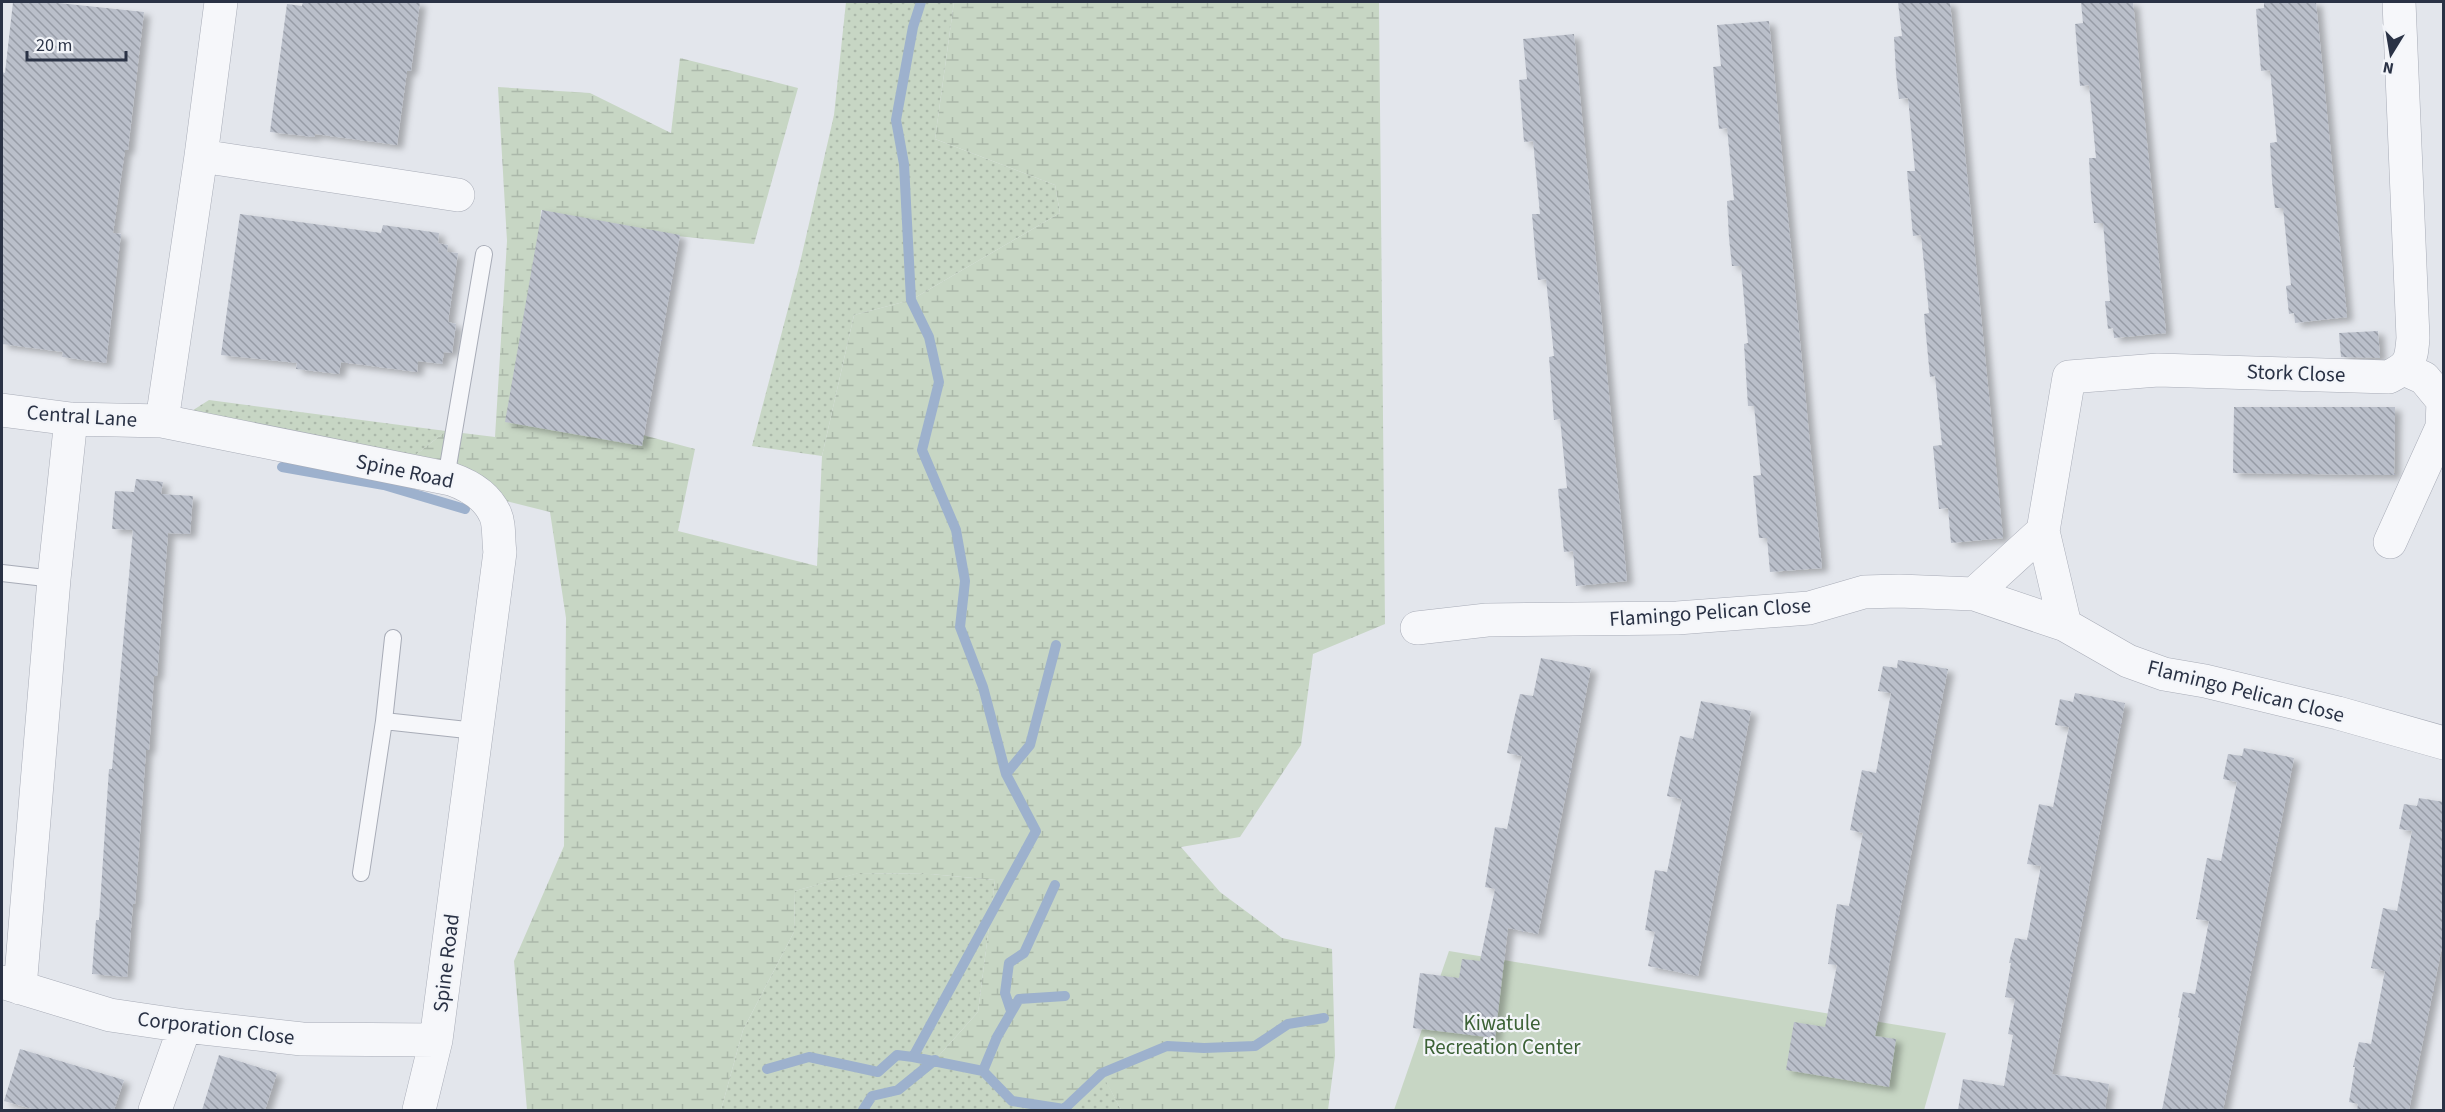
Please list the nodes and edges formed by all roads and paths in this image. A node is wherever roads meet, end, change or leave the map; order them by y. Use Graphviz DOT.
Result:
graph roads {
  1 [pos="220,2"];
  2 [pos="2399,2"];
  3 [pos="201,156"];
  4 [pos="458,195"];
  5 [pos="484,254"];
  6 [pos="2403,369"];
  7 [pos="2,410"];
  8 [pos="71,419"];
  9 [pos="162,421"];
  10 [pos="446,478"];
  11 [pos="2043,531"];
  12 [pos="2390,542"];
  13 [pos="2,573"];
  14 [pos="54,579"];
  15 [pos="1974,594"];
  16 [pos="2066,625"];
  17 [pos="1417,628"];
  18 [pos="393,638"];
  19 [pos="384,722"];
  20 [pos="476,731"];
  21 [pos="2444,742"];
  22 [pos="361,873"];
  23 [pos="11,985"];
  24 [pos="185,1026"];
  25 [pos="436,1040"];
  26 [pos="155,1110"];
  27 [pos="419,1110"];
  1 -- 3 [label="street"];
  2 -- 6 [label="street"];
  3 -- 4 [label="street"];
  3 -- 9 [label="street"];
  5 -- 10 [label="lane"];
  6 -- 11 [label="street, Stork Close"];
  6 -- 12 [label="street"];
  7 -- 8 [label="street, Central Lane"];
  8 -- 9 [label="street, Central Lane"];
  8 -- 14 [label="street"];
  9 -- 10 [label="street, Spine Road"];
  10 -- 20 [label="street, Spine Road"];
  11 -- 15 [label="street"];
  11 -- 16 [label="street, Stork Close"];
  13 -- 14 [label="lane"];
  14 -- 23 [label="street"];
  15 -- 16 [label="street, Flamingo Pelican Close"];
  15 -- 17 [label="street, Flamingo Pelican Close"];
  16 -- 21 [label="street, Flamingo Pelican Close"];
  18 -- 19 [label="lane"];
  19 -- 20 [label="lane"];
  19 -- 22 [label="lane"];
  20 -- 25 [label="street, Spine Road"];
  23 -- 24 [label="street, Corporation Close"];
  24 -- 25 [label="street, Corporation Close"];
  24 -- 26 [label="street"];
  25 -- 27 [label="street, Spine Road"];
}
